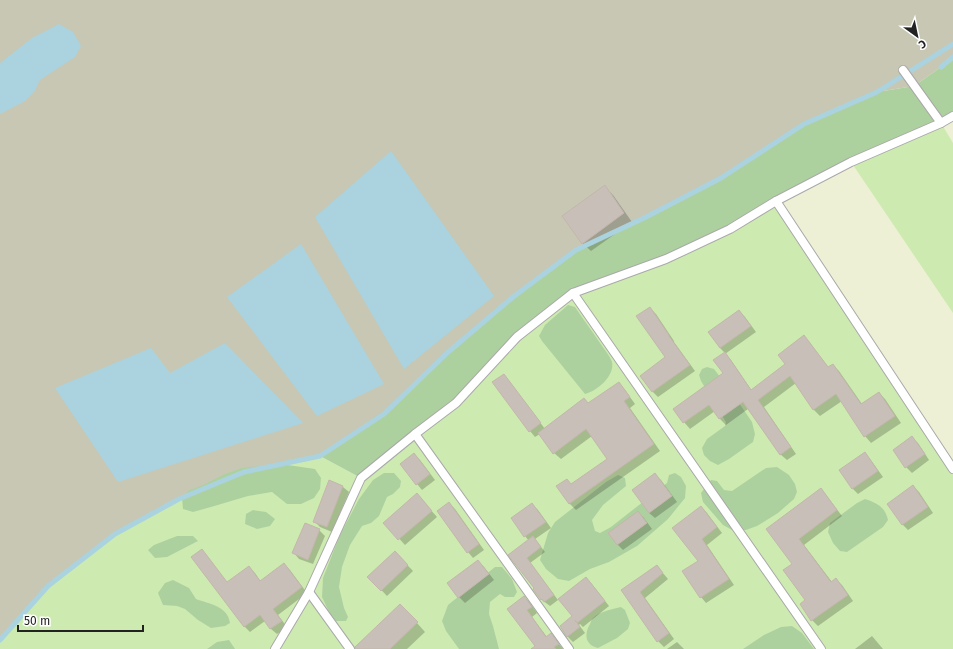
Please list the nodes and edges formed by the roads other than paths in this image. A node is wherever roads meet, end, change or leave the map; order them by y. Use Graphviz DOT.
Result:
graph roads {
  1 [pos="903,70"];
  2 [pos="953,116"];
  3 [pos="941,123"];
  4 [pos="776,201"];
  5 [pos="573,293"];
  6 [pos="415,434"];
  7 [pos="953,469"];
  8 [pos="309,592"];
  9 [pos="275,649"];
  10 [pos="350,649"];
  11 [pos="569,649"];
  12 [pos="820,649"];
  1 -- 3 [label="lane"];
  2 -- 3 [label="lane"];
  3 -- 4 [label="lane"];
  4 -- 5 [label="lane"];
  4 -- 7 [label="lane"];
  5 -- 6 [label="lane"];
  5 -- 12 [label="lane"];
  6 -- 8 [label="lane"];
  6 -- 11 [label="lane"];
  8 -- 9 [label="lane"];
  8 -- 10 [label="lane"];
}
